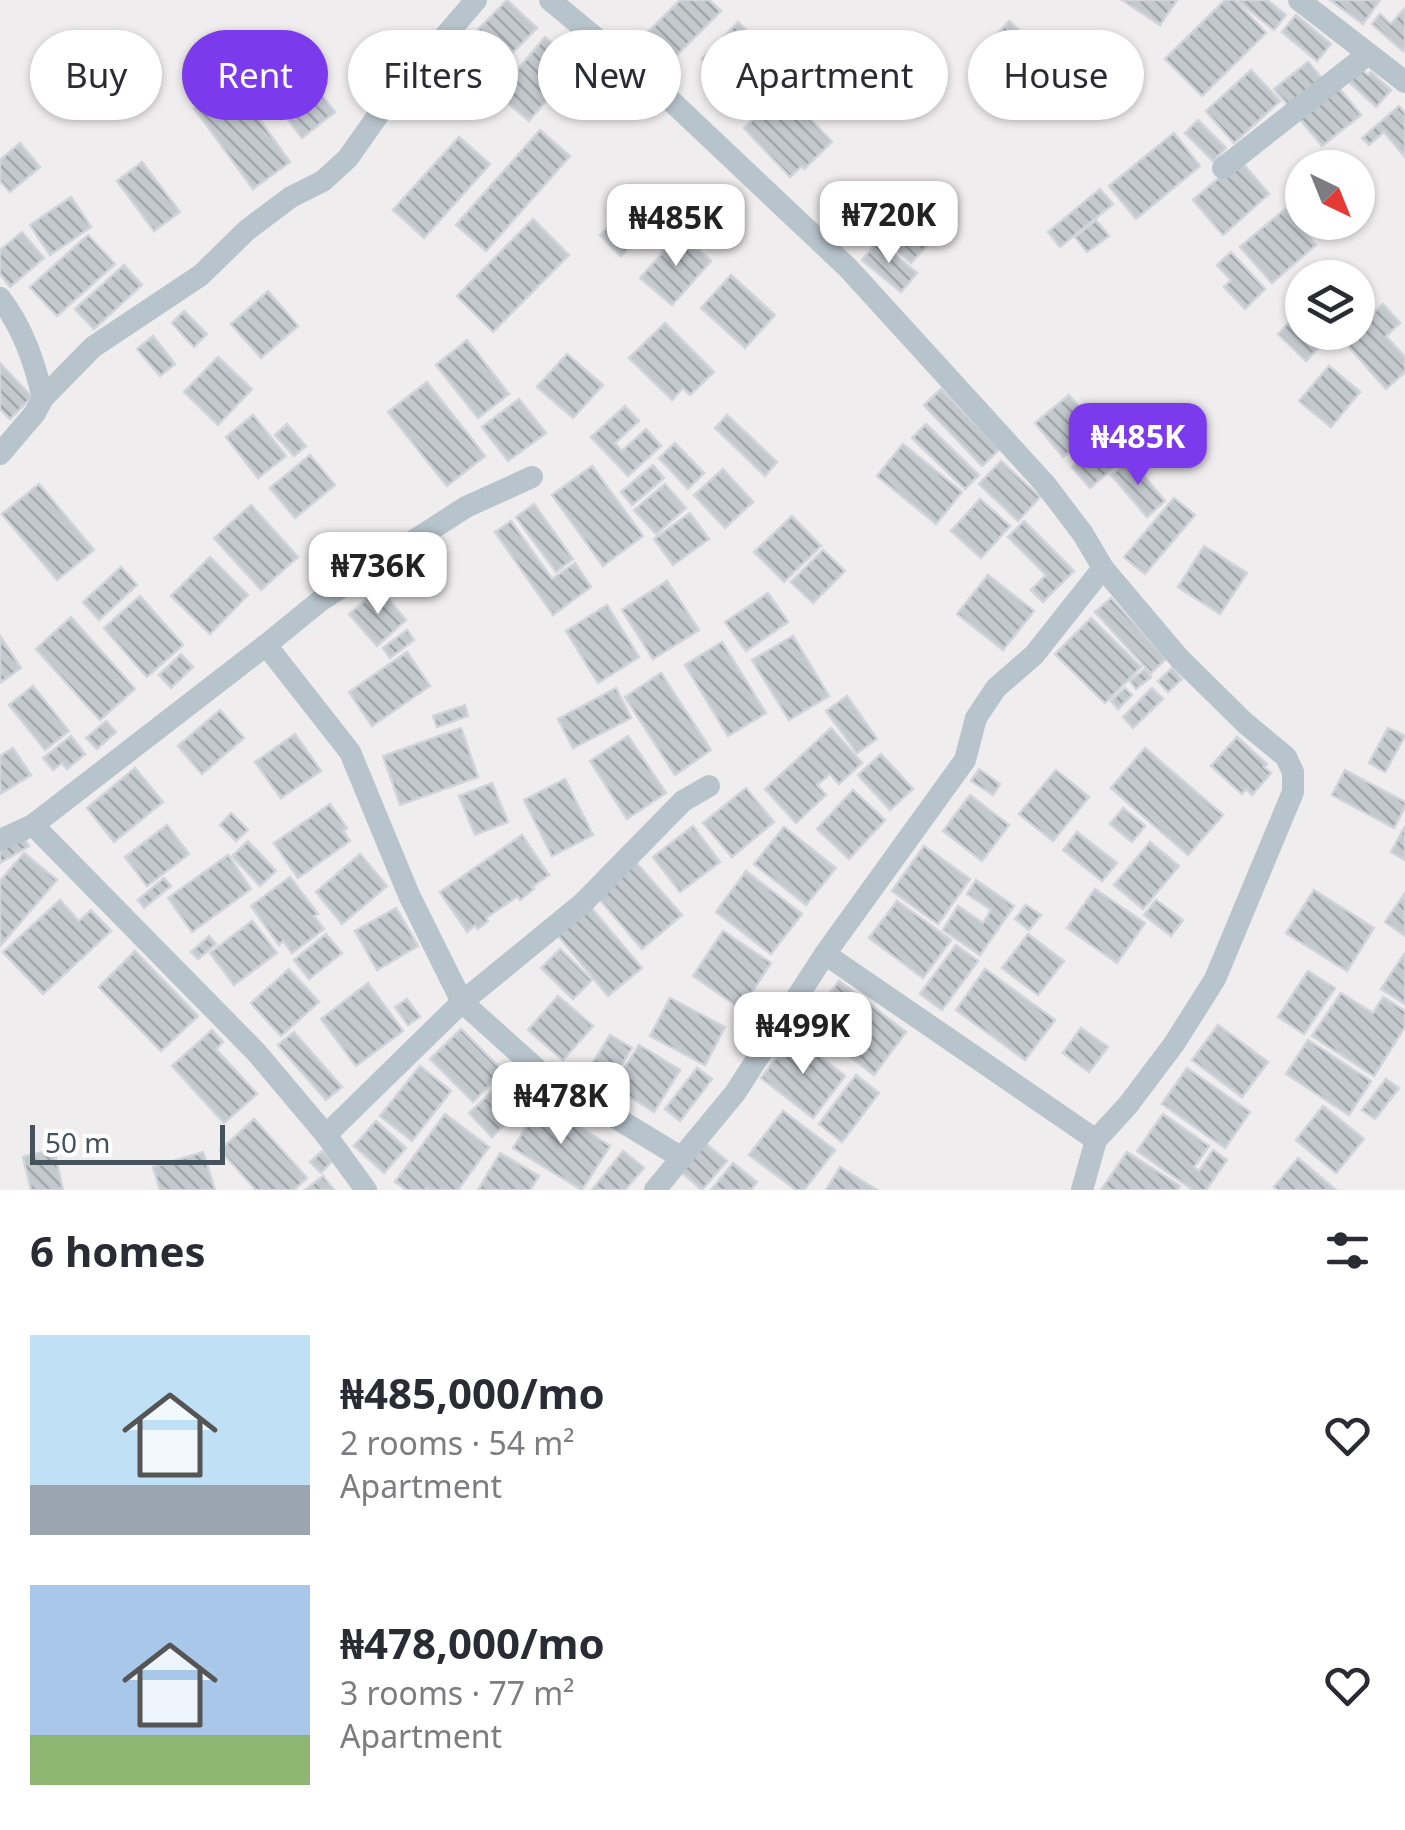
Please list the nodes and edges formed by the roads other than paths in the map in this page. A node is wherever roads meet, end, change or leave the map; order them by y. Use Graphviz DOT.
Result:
graph roads {
  1 [pos="476,0"];
  2 [pos="550,0"];
  3 [pos="1299,0"];
  4 [pos="1368,54"];
  5 [pos="1405,82"];
  6 [pos="1223,168"];
  7 [pos="0,298"];
  8 [pos="43,398"];
  9 [pos="0,454"];
  10 [pos="532,478"];
  11 [pos="1102,568"];
  12 [pos="266,645"];
  13 [pos="709,786"];
  14 [pos="33,825"];
  15 [pos="0,840"];
  16 [pos="825,954"];
  17 [pos="462,1002"];
  18 [pos="326,1135"];
  19 [pos="1096,1140"];
  20 [pos="682,1158"];
  21 [pos="366,1190"];
  22 [pos="655,1190"];
  23 [pos="1082,1190"];
  1 -- 8 [label="street"];
  2 -- 11 [label="street"];
  3 -- 4 [label="street"];
  4 -- 5 [label="street"];
  4 -- 6 [label="street"];
  7 -- 8 [label="street"];
  8 -- 9 [label="street"];
  10 -- 12 [label="street"];
  11 -- 16 [label="street"];
  11 -- 19 [label="street"];
  12 -- 14 [label="street"];
  12 -- 17 [label="street"];
  13 -- 17 [label="street"];
  14 -- 15 [label="street"];
  14 -- 18 [label="street"];
  16 -- 19 [label="street"];
  16 -- 20 [label="street"];
  17 -- 18 [label="street"];
  17 -- 20 [label="street"];
  18 -- 21 [label="street"];
  19 -- 23 [label="street"];
  20 -- 22 [label="street"];
}
